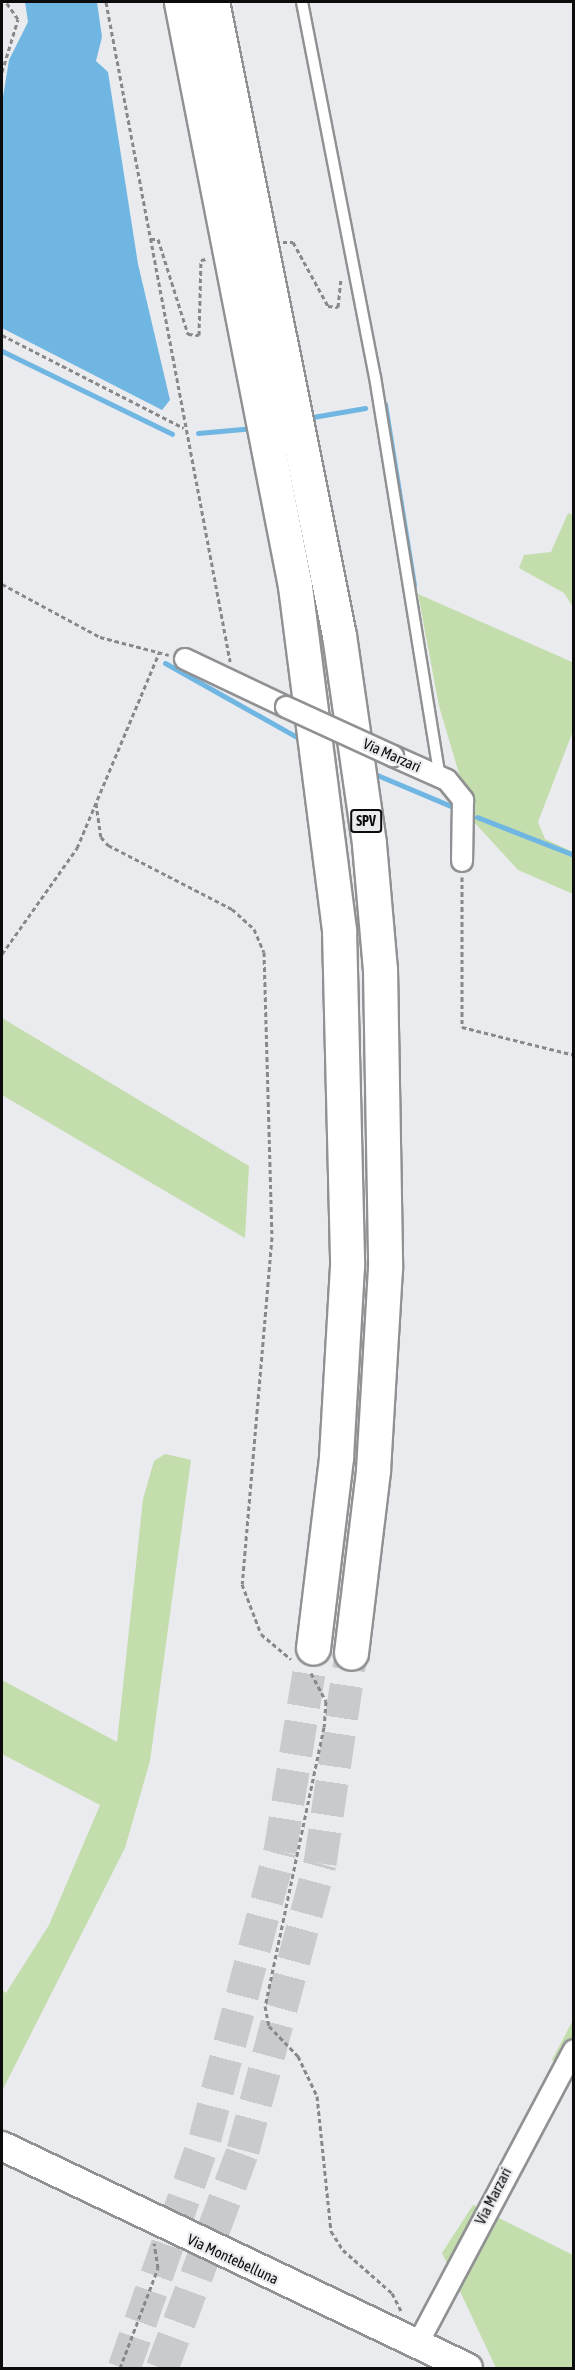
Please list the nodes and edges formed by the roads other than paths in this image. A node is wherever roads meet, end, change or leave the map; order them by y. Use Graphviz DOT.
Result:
graph roads {
  1 [pos="181,2"];
  2 [pos="212,2"];
  3 [pos="302,2"];
  4 [pos="185,660"];
  5 [pos="440,777"];
  6 [pos="462,861"];
  7 [pos="351,1653"];
  8 [pos="308,1661"];
  9 [pos="573,2050"];
  10 [pos="2,2146"];
  11 [pos="407,2341"];
  12 [pos="468,2368"];
  1 -- 8 [label="highway, SPV"];
  2 -- 7 [label="highway, SPV"];
  3 -- 5 [label="lane"];
  4 -- 5 [label="street, Via Marzari, bridge"];
  5 -- 6 [label="street, Via Marzari"];
  9 -- 11 [label="street, Via Marzari"];
  10 -- 11 [label="main road, Via Montebelluna"];
  11 -- 12 [label="main road, Via Montebelluna"];
}
